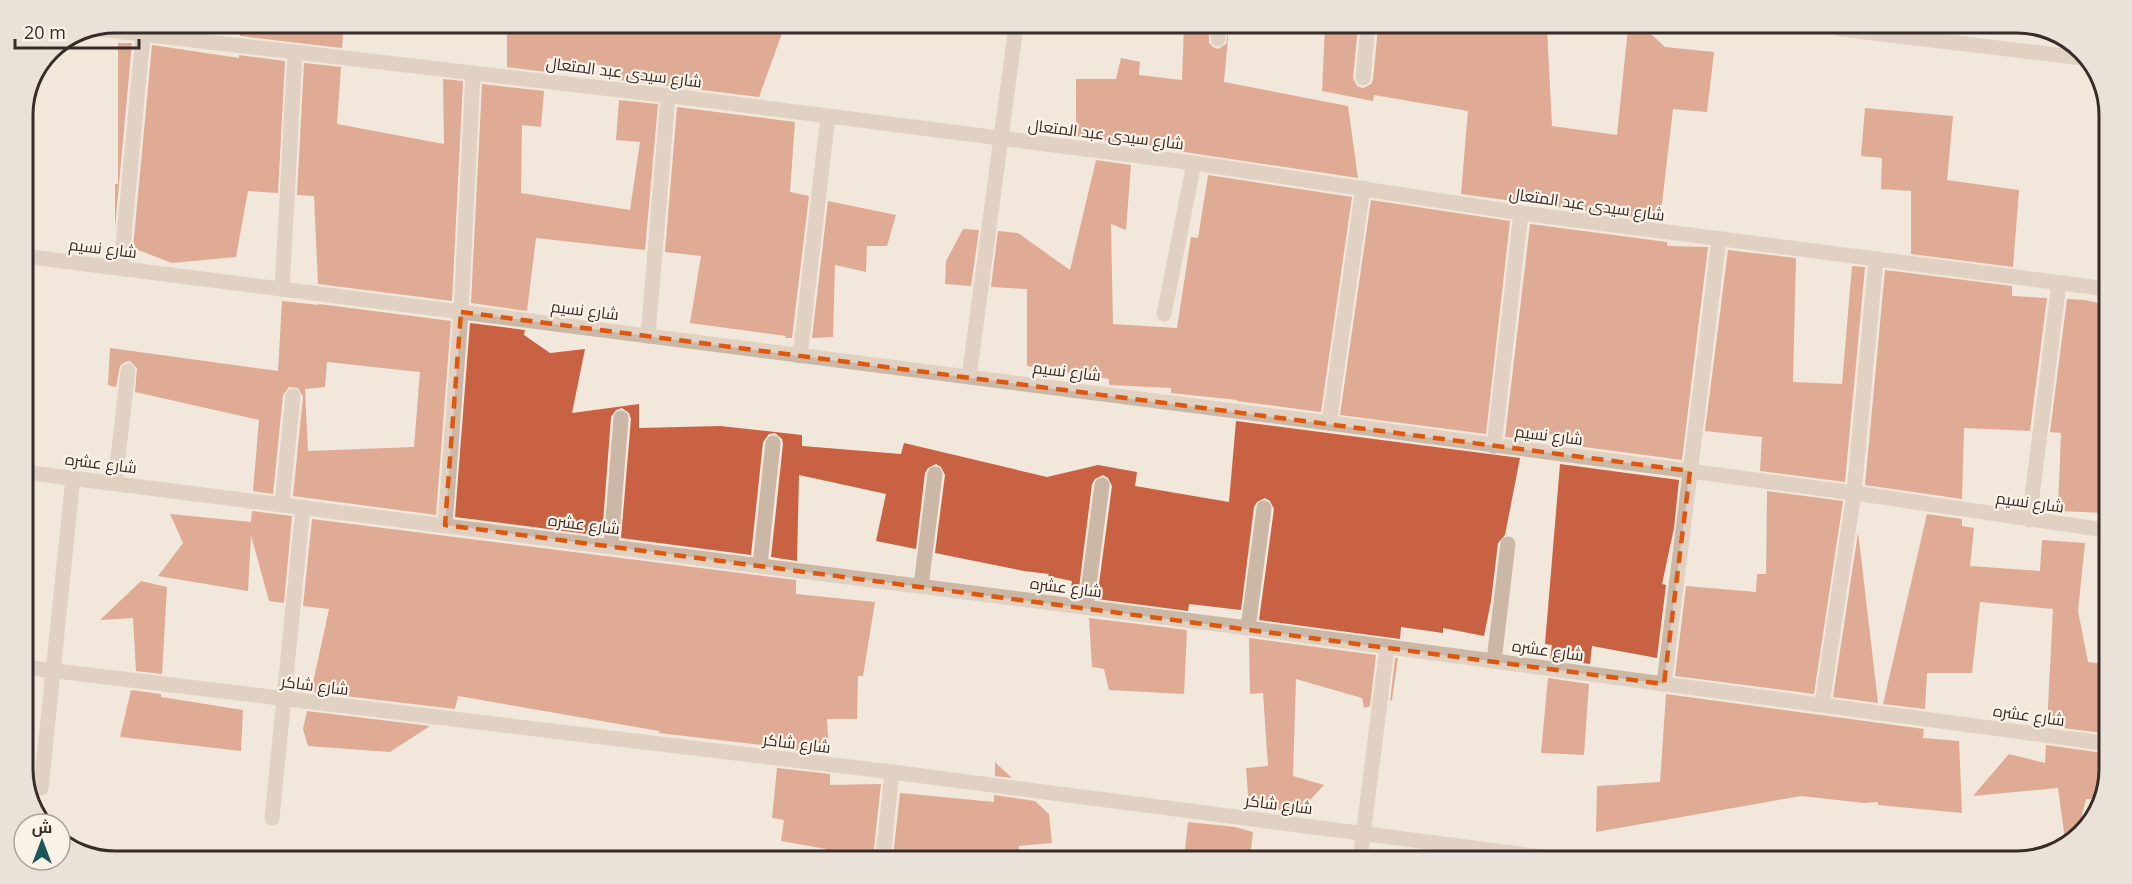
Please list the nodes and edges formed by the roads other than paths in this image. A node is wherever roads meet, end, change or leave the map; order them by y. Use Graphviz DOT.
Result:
graph roads {
  1 [pos="134,33"];
  2 [pos="1015,33"];
  3 [pos="1367,33"];
  4 [pos="1873,33"];
  5 [pos="143,34"];
  6 [pos="296,52"];
  7 [pos="2075,57"];
  8 [pos="473,73"];
  9 [pos="1363,78"];
  10 [pos="668,96"];
  11 [pos="828,116"];
  12 [pos="1001,139"];
  13 [pos="1194,163"];
  14 [pos="1363,188"];
  15 [pos="1521,213"];
  16 [pos="1719,239"];
  17 [pos="33,257"];
  18 [pos="1876,259"];
  19 [pos="122,268"];
  20 [pos="2059,283"];
  21 [pos="2099,288"];
  22 [pos="282,290"];
  23 [pos="460,312"];
  24 [pos="1164,314"];
  25 [pos="648,336"];
  26 [pos="800,356"];
  27 [pos="128,371"];
  28 [pos="969,377"];
  29 [pos="293,396"];
  30 [pos="621,418"];
  31 [pos="1329,423"];
  32 [pos="773,443"];
  33 [pos="1494,446"];
  34 [pos="1690,471"];
  35 [pos="33,473"];
  36 [pos="935,474"];
  37 [pos="73,478"];
  38 [pos="115,483"];
  39 [pos="1102,485"];
  40 [pos="1854,493"];
  41 [pos="282,504"];
  42 [pos="303,507"];
  43 [pos="1264,508"];
  44 [pos="2029,520"];
  45 [pos="445,525"];
  46 [pos="2099,529"];
  47 [pos="1508,544"];
  48 [pos="611,546"];
  49 [pos="760,565"];
  50 [pos="921,586"];
  51 [pos="1086,607"];
  52 [pos="1248,628"];
  53 [pos="1387,646"];
  54 [pos="1494,661"];
  55 [pos="33,668"];
  56 [pos="53,671"];
  57 [pos="1664,684"];
  58 [pos="284,699"];
  59 [pos="1822,704"];
  60 [pos="2099,742"];
  61 [pos="892,772"];
  62 [pos="41,788"];
  63 [pos="272,818"];
  64 [pos="1364,833"];
  65 [pos="884,851"];
  66 [pos="1361,851"];
  67 [pos="1499,851"];
  1 -- 5 [label="street, شارع سيدى عبد المتعال"];
  2 -- 12 [label="street"];
  3 -- 9 [label="street"];
  4 -- 7 [label="street"];
  5 -- 6 [label="street, شارع سيدى عبد المتعال"];
  5 -- 19 [label="street"];
  6 -- 8 [label="street, شارع سيدى عبد المتعال"];
  6 -- 22 [label="street"];
  8 -- 10 [label="street, شارع سيدى عبد المتعال"];
  8 -- 23 [label="street"];
  10 -- 11 [label="street, شارع سيدى عبد المتعال"];
  10 -- 25 [label="street"];
  11 -- 12 [label="street, شارع سيدى عبد المتعال"];
  11 -- 26 [label="street"];
  12 -- 13 [label="street, شارع سيدى عبد المتعال"];
  12 -- 28 [label="street"];
  13 -- 14 [label="street, شارع سيدى عبد المتعال"];
  13 -- 24 [label="street"];
  14 -- 15 [label="street, شارع سيدى عبد المتعال"];
  14 -- 31 [label="street"];
  15 -- 16 [label="street, شارع سيدى عبد المتعال"];
  15 -- 33 [label="street"];
  16 -- 18 [label="street, شارع سيدى عبد المتعال"];
  16 -- 34 [label="street"];
  17 -- 19 [label="street, شارع نسيم"];
  18 -- 20 [label="street, شارع سيدى عبد المتعال"];
  18 -- 40 [label="street"];
  19 -- 22 [label="street, شارع نسيم"];
  20 -- 21 [label="street, شارع سيدى عبد المتعال"];
  20 -- 44 [label="street"];
  22 -- 23 [label="street, شارع نسيم"];
  23 -- 25 [label="street, شارع نسيم"];
  23 -- 45 [label="street"];
  25 -- 26 [label="street, شارع نسيم"];
  26 -- 28 [label="street, شارع نسيم"];
  27 -- 38 [label="street"];
  28 -- 31 [label="street, شارع نسيم"];
  29 -- 41 [label="street"];
  30 -- 48 [label="street"];
  31 -- 33 [label="street, شارع نسيم"];
  32 -- 49 [label="street"];
  33 -- 34 [label="street, شارع نسيم"];
  34 -- 40 [label="street, شارع نسيم"];
  34 -- 57 [label="street"];
  35 -- 37 [label="street, شارع عشره"];
  36 -- 50 [label="street"];
  37 -- 38 [label="street, شارع عشره"];
  37 -- 56 [label="street"];
  38 -- 41 [label="street, شارع عشره"];
  39 -- 51 [label="street"];
  40 -- 44 [label="street, شارع نسيم"];
  40 -- 59 [label="street"];
  41 -- 42 [label="street, شارع عشره"];
  42 -- 45 [label="street, شارع عشره"];
  42 -- 58 [label="street"];
  43 -- 52 [label="street"];
  44 -- 46 [label="street, شارع نسيم"];
  45 -- 48 [label="street, شارع عشره"];
  47 -- 54 [label="street"];
  48 -- 49 [label="street, شارع عشره"];
  49 -- 50 [label="street, شارع عشره"];
  50 -- 51 [label="street, شارع عشره"];
  51 -- 52 [label="street, شارع عشره"];
  52 -- 53 [label="street, شارع عشره"];
  53 -- 54 [label="street, شارع عشره"];
  53 -- 64 [label="street"];
  54 -- 57 [label="street, شارع عشره"];
  55 -- 56 [label="street, شارع شاكر"];
  56 -- 58 [label="street, شارع شاكر"];
  56 -- 62 [label="street"];
  57 -- 59 [label="street, شارع عشره"];
  58 -- 61 [label="street, شارع شاكر"];
  58 -- 63 [label="street"];
  59 -- 60 [label="street, شارع عشره"];
  61 -- 64 [label="street, شارع شاكر"];
  61 -- 65 [label="street"];
  64 -- 66 [label="street"];
  64 -- 67 [label="street, شارع شاكر"];
}
